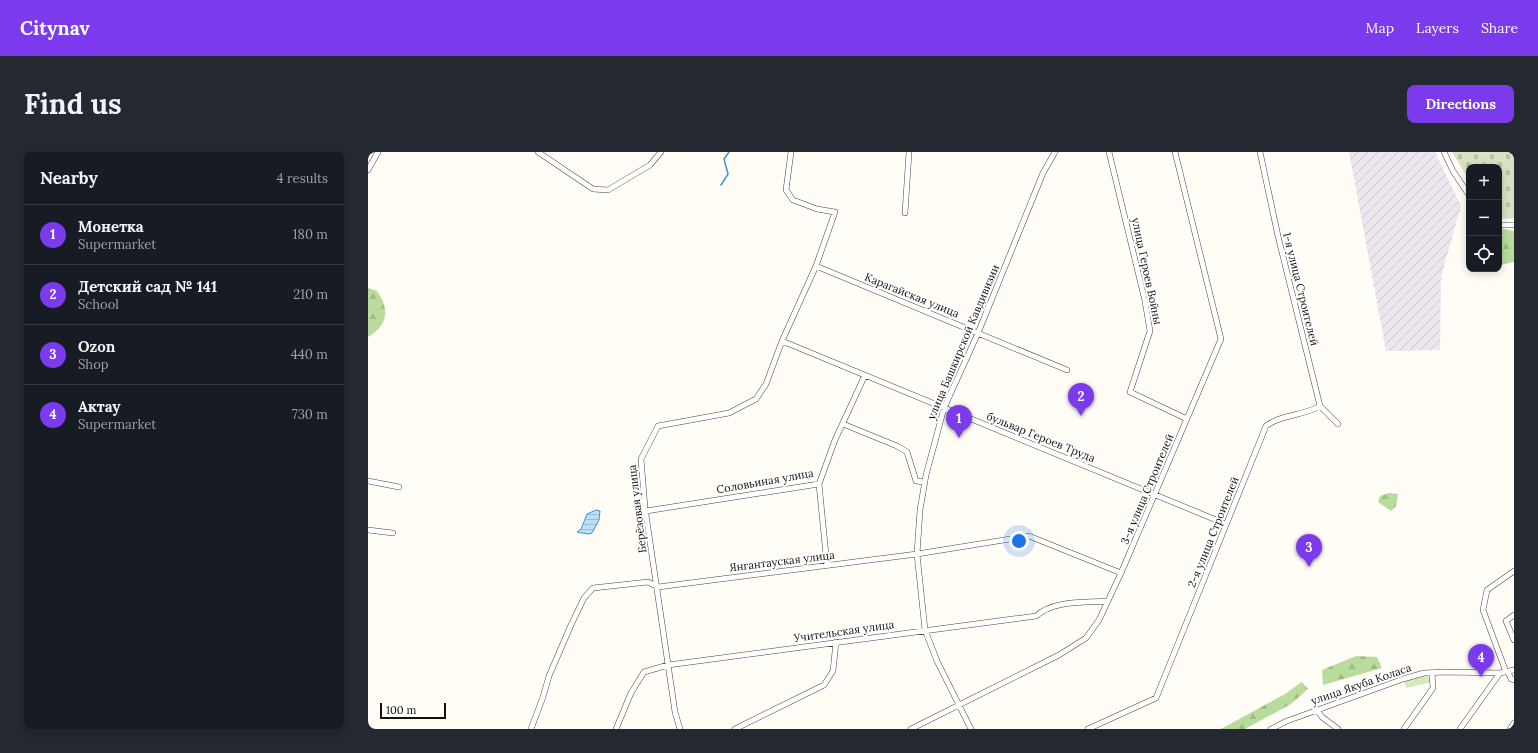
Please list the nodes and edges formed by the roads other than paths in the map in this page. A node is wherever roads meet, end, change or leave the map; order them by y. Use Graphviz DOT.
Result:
graph roads {
  1 [pos="378,152"];
  2 [pos="538,152"];
  3 [pos="661,152"];
  4 [pos="791,152"];
  5 [pos="909,152"];
  6 [pos="1055,152"];
  7 [pos="1109,152"];
  8 [pos="1175,152"];
  9 [pos="1260,152"];
  10 [pos="1444,152"];
  11 [pos="368,170"];
  12 [pos="1466,190"];
  13 [pos="905,213"];
  14 [pos="1502,225"];
  15 [pos="1514,225"];
  16 [pos="816,266"];
  17 [pos="978,333"];
  18 [pos="782,341"];
  19 [pos="1067,370"];
  20 [pos="865,375"];
  21 [pos="1320,406"];
  22 [pos="944,408"];
  23 [pos="1187,419"];
  24 [pos="843,424"];
  25 [pos="1338,424"];
  26 [pos="368,481"];
  27 [pos="924,482"];
  28 [pos="819,484"];
  29 [pos="398,487"];
  30 [pos="1155,495"];
  31 [pos="646,511"];
  32 [pos="1226,524"];
  33 [pos="368,530"];
  34 [pos="393,533"];
  35 [pos="917,554"];
  36 [pos="827,565"];
  37 [pos="1514,571"];
  38 [pos="1121,573"];
  39 [pos="658,587"];
  40 [pos="1108,601"];
  41 [pos="1514,615"];
  42 [pos="925,630"];
  43 [pos="1514,640"];
  44 [pos="836,642"];
  45 [pos="668,665"];
  46 [pos="1514,670"];
  47 [pos="1432,672"];
  48 [pos="1507,672"];
  49 [pos="1500,673"];
  50 [pos="1514,680"];
  51 [pos="958,704"];
  52 [pos="1317,710"];
  53 [pos="1514,723"];
  54 [pos="531,729"];
  55 [pos="616,729"];
  56 [pos="680,729"];
  57 [pos="735,729"];
  58 [pos="911,729"];
  59 [pos="970,729"];
  60 [pos="1088,729"];
  61 [pos="1271,729"];
  62 [pos="1338,729"];
  63 [pos="1404,729"];
  64 [pos="1460,729"];
  65 [pos="1510,729"];
  1 -- 11 [label="street"];
  2 -- 3 [label="street"];
  4 -- 16 [label="street, Берёзовая улица"];
  5 -- 13 [label="street"];
  6 -- 17 [label="street, улица Башкирской Кавдивизии"];
  7 -- 23 [label="street, улица Героев Войны"];
  8 -- 23 [label="street, 3-я улица Строителей"];
  9 -- 21 [label="street, 1-я улица Строителей"];
  10 -- 12 [label="street"];
  14 -- 15 [label="street"];
  16 -- 17 [label="street, Карагайская улица"];
  16 -- 18 [label="street, Берёзовая улица"];
  17 -- 19 [label="street, Карагайская улица"];
  17 -- 22 [label="street, улица Башкирской Кавдивизии"];
  18 -- 20 [label="street, бульвар Героев Труда"];
  18 -- 31 [label="street, Берёзовая улица"];
  20 -- 22 [label="street, бульвар Героев Труда"];
  20 -- 24 [label="street, Соловьиная улица"];
  21 -- 25 [label="street"];
  21 -- 32 [label="street, 2-я улица Строителей"];
  22 -- 27 [label="street, улица Башкирской Кавдивизии"];
  22 -- 30 [label="street, бульвар Героев Труда"];
  23 -- 30 [label="street, 3-я улица Строителей"];
  24 -- 27 [label="street"];
  24 -- 28 [label="street, Соловьиная улица"];
  26 -- 29 [label="street"];
  27 -- 35 [label="street, улица Башкирской Кавдивизии"];
  28 -- 31 [label="street, Соловьиная улица"];
  28 -- 36 [label="street"];
  30 -- 32 [label="street, бульвар Героев Труда"];
  30 -- 38 [label="street, 3-я улица Строителей"];
  31 -- 39 [label="street, Берёзовая улица"];
  32 -- 60 [label="street, 2-я улица Строителей"];
  33 -- 34 [label="street"];
  35 -- 36 [label="street, Янгантауская улица"];
  35 -- 38 [label="street, Янгантауская улица"];
  35 -- 42 [label="street, улица Башкирской Кавдивизии"];
  36 -- 39 [label="street, Янгантауская улица"];
  37 -- 48 [label="street"];
  38 -- 40 [label="street, 3-я улица Строителей"];
  39 -- 45 [label="street, Берёзовая улица"];
  39 -- 54 [label="street, Янгантауская улица"];
  40 -- 42 [label="street, Учительская улица"];
  40 -- 51 [label="street, 3-я улица Строителей"];
  41 -- 43 [label="street"];
  42 -- 44 [label="street, Учительская улица"];
  42 -- 51 [label="street, улица Башкирской Кавдивизии"];
  44 -- 45 [label="street, Учительская улица"];
  44 -- 57 [label="street"];
  45 -- 55 [label="street, Учительская улица"];
  45 -- 56 [label="street, Берёзовая улица"];
  46 -- 48 [label="street, улица Якуба Коласа"];
  47 -- 49 [label="street, улица Якуба Коласа"];
  47 -- 52 [label="street, улица Якуба Коласа"];
  47 -- 63 [label="street"];
  48 -- 49 [label="street, улица Якуба Коласа"];
  48 -- 50 [label="street"];
  49 -- 64 [label="street"];
  51 -- 58 [label="street, 3-я улица Строителей"];
  51 -- 59 [label="street, улица Башкирской Кавдивизии"];
  52 -- 61 [label="street, улица Якуба Коласа"];
  52 -- 62 [label="street"];
  53 -- 65 [label="street"];
}
